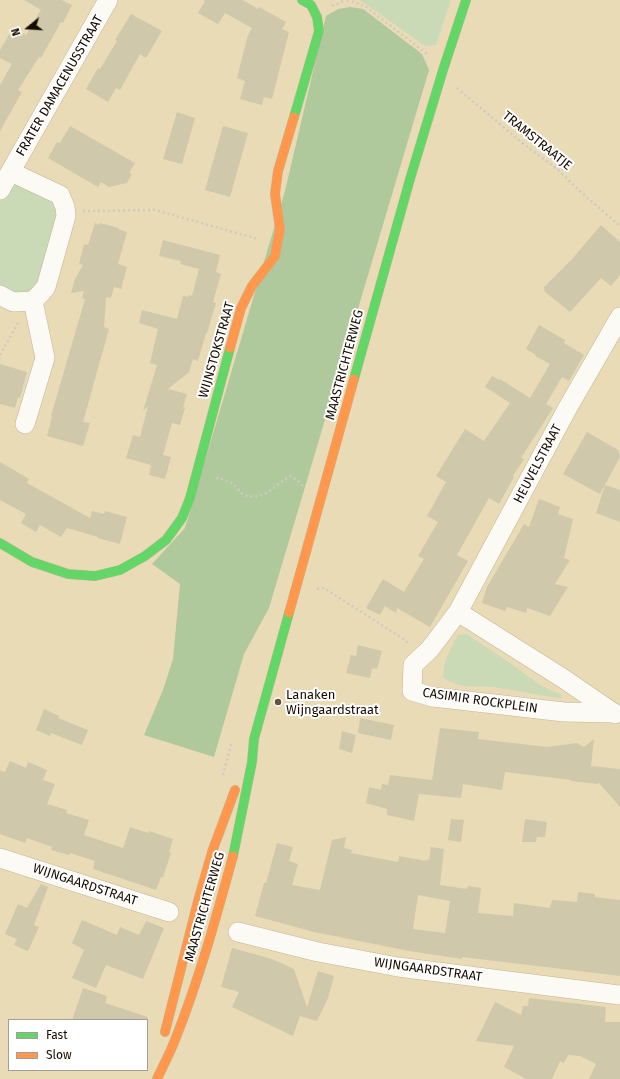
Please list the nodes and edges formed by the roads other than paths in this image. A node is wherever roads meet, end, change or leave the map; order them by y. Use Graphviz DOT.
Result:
graph roads {
  1 [pos="108,0"];
  2 [pos="302,0"];
  3 [pos="466,0"];
  4 [pos="11,172"];
  5 [pos="0,190"];
  6 [pos="0,295"];
  7 [pos="31,301"];
  8 [pos="620,317"];
  9 [pos="25,424"];
  10 [pos="0,543"];
  11 [pos="458,612"];
  12 [pos="617,715"];
  13 [pos="254,739"];
  14 [pos="243,765"];
  15 [pos="238,780"];
  16 [pos="0,858"];
  17 [pos="169,912"];
  18 [pos="238,932"];
  19 [pos="620,995"];
  20 [pos="157,1077"];
  1 -- 4 [label="street, FRATER DAMACENUSSTRAAT"];
  2 -- 10 [label="main road, WIJNSTOKSTRAAT"];
  3 -- 13 [label="main road, MAASTRICHTERWEG"];
  4 -- 5 [label="street, FRATER DAMACENUSSTRAAT"];
  4 -- 7 [label="street"];
  6 -- 7 [label="street"];
  7 -- 9 [label="street"];
  8 -- 11 [label="street, HEUVELSTRAAT"];
  11 -- 12 [label="street, CASIMIR ROCKPLEIN"];
  11 -- 12 [label="street, CASIMIR ROCKPLEIN"];
  13 -- 14 [label="main road, MAASTRICHTERWEG"];
  13 -- 20 [label="main road, MAASTRICHTERWEG"];
  15 -- 20 [label="main road, MAASTRICHTERWEG"];
  16 -- 17 [label="street, WIJNGAARDSTRAAT"];
  18 -- 19 [label="street, WIJNGAARDSTRAAT"];
}
